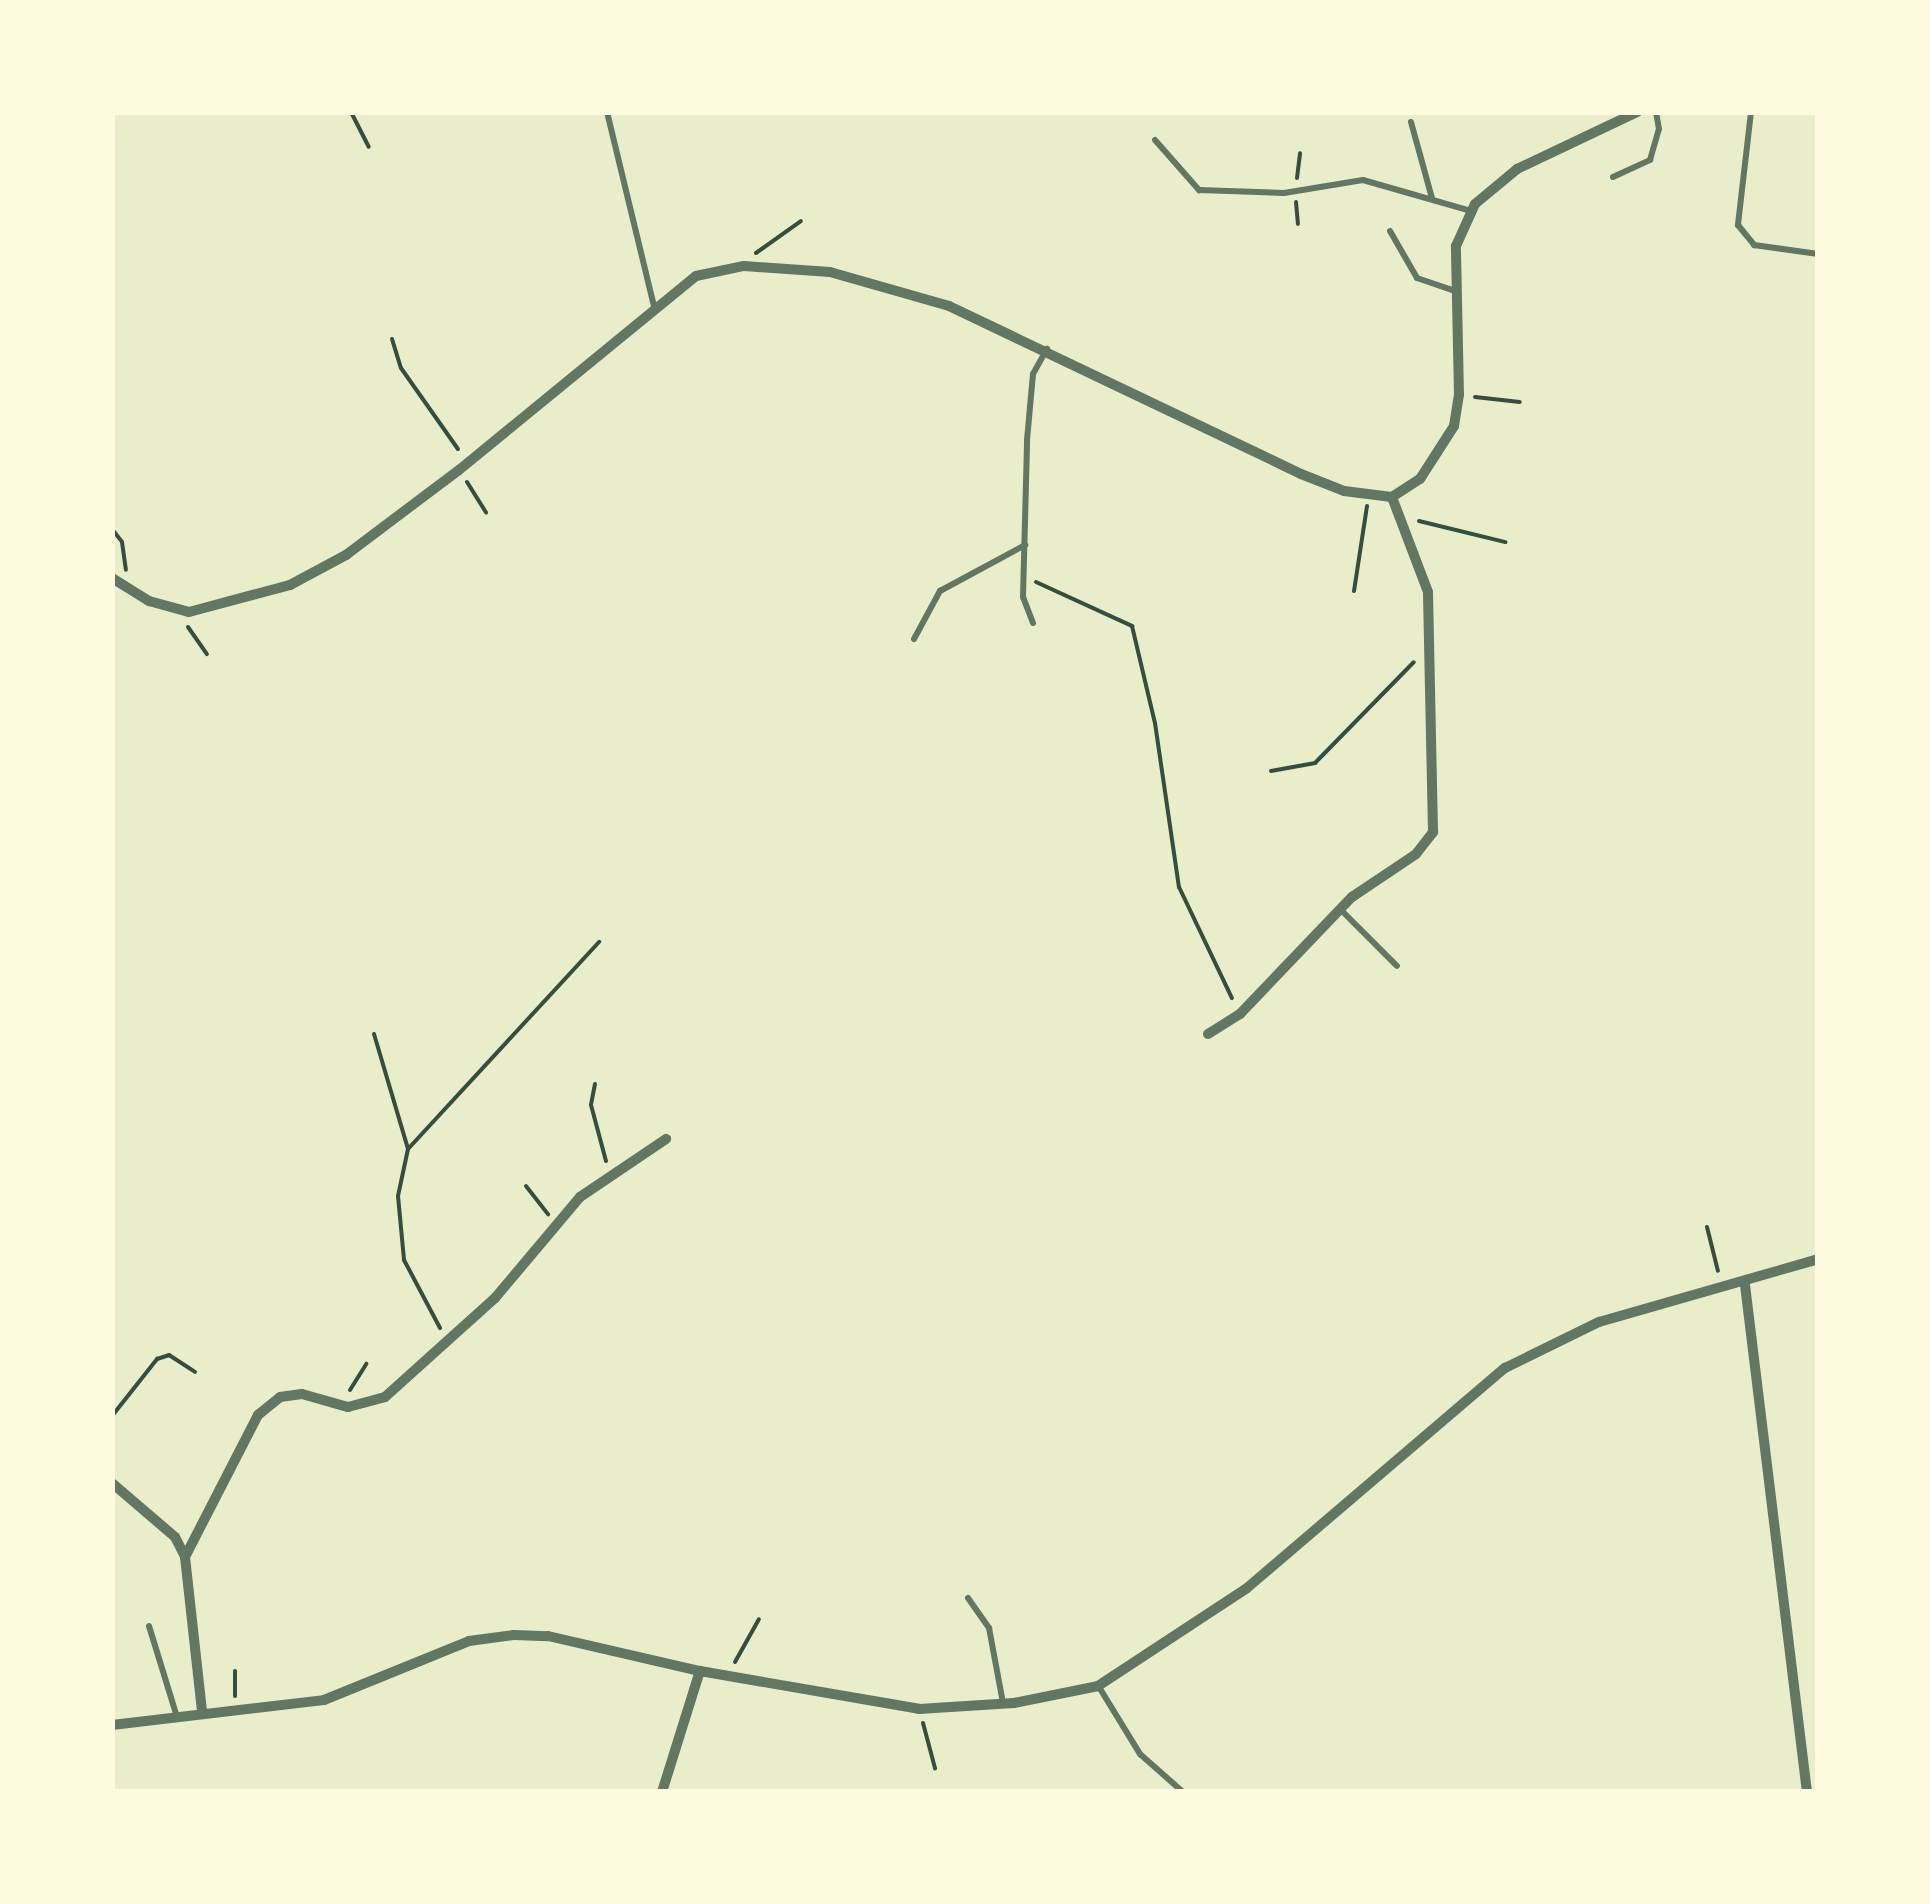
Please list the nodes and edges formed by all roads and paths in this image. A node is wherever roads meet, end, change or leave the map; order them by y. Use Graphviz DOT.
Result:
graph roads {
  1 [pos="351,112"];
  2 [pos="608,112"];
  3 [pos="1637,112"];
  4 [pos="1656,112"];
  5 [pos="1751,112"];
  6 [pos="1411,122"];
  7 [pos="1155,140"];
  8 [pos="370,147"];
  9 [pos="1614,178"];
  10 [pos="1432,200"];
  11 [pos="1471,211"];
  12 [pos="801,221"];
  13 [pos="1390,231"];
  14 [pos="1818,254"];
  15 [pos="744,266"];
  16 [pos="1458,292"];
  17 [pos="655,311"];
  18 [pos="392,339"];
  19 [pos="1048,348"];
  20 [pos="1459,395"];
  21 [pos="1520,402"];
  22 [pos="463,467"];
  23 [pos="1369,497"];
  24 [pos="1392,497"];
  25 [pos="486,512"];
  26 [pos="1400,517"];
  27 [pos="112,529"];
  28 [pos="1505,542"];
  29 [pos="1026,544"];
  30 [pos="1023,575"];
  31 [pos="117,582"];
  32 [pos="1354,590"];
  33 [pos="177,610"];
  34 [pos="1033,624"];
  35 [pos="914,639"];
  36 [pos="1431,644"];
  37 [pos="207,654"];
  38 [pos="1272,771"];
  39 [pos="1340,909"];
  40 [pos="598,942"];
  41 [pos="1397,966"];
  42 [pos="1240,1014"];
  43 [pos="374,1034"];
  44 [pos="1208,1034"];
  45 [pos="595,1084"];
  46 [pos="666,1138"];
  47 [pos="408,1149"];
  48 [pos="610,1174"];
  49 [pos="526,1186"];
  50 [pos="554,1221"];
  51 [pos="1706,1227"];
  52 [pos="1818,1259"];
  53 [pos="1745,1285"];
  54 [pos="1723,1291"];
  55 [pos="447,1342"];
  56 [pos="366,1364"];
  57 [pos="195,1372"];
  58 [pos="342,1405"];
  59 [pos="112,1416"];
  60 [pos="112,1482"];
  61 [pos="185,1558"];
  62 [pos="968,1598"];
  63 [pos="758,1619"];
  64 [pos="149,1626"];
  65 [pos="234,1670"];
  66 [pos="700,1672"];
  67 [pos="728,1676"];
  68 [pos="1098,1686"];
  69 [pos="1003,1704"];
  70 [pos="920,1708"];
  71 [pos="236,1710"];
  72 [pos="202,1712"];
  73 [pos="176,1714"];
  74 [pos="112,1725"];
  75 [pos="934,1768"];
  76 [pos="662,1792"];
  77 [pos="1183,1792"];
  78 [pos="1808,1792"];
  1 -- 8 [label="path"];
  2 -- 17 [label="lane"];
  3 -- 11 [label="street"];
  4 -- 9 [label="lane"];
  5 -- 14 [label="lane"];
  6 -- 10 [label="lane"];
  7 -- 10 [label="lane"];
  10 -- 11 [label="lane"];
  11 -- 16 [label="street"];
  12 -- 15 [label="path"];
  13 -- 16 [label="lane"];
  15 -- 17 [label="street"];
  15 -- 19 [label="street"];
  16 -- 20 [label="street"];
  17 -- 22 [label="street"];
  18 -- 22 [label="path"];
  19 -- 23 [label="street"];
  19 -- 29 [label="lane"];
  20 -- 21 [label="path"];
  20 -- 24 [label="street"];
  22 -- 25 [label="path"];
  22 -- 33 [label="street"];
  23 -- 24 [label="street"];
  23 -- 32 [label="path"];
  24 -- 26 [label="street"];
  26 -- 28 [label="path"];
  26 -- 36 [label="street"];
  27 -- 31 [label="path"];
  29 -- 30 [label="lane"];
  29 -- 35 [label="lane"];
  30 -- 34 [label="lane"];
  30 -- 42 [label="path"];
  31 -- 33 [label="street"];
  33 -- 37 [label="path"];
  36 -- 38 [label="path"];
  36 -- 39 [label="street"];
  39 -- 41 [label="lane"];
  39 -- 42 [label="street"];
  40 -- 47 [label="path"];
  42 -- 44 [label="street"];
  43 -- 47 [label="path"];
  45 -- 48 [label="path"];
  46 -- 48 [label="street"];
  47 -- 55 [label="path"];
  48 -- 50 [label="street"];
  49 -- 50 [label="path"];
  50 -- 55 [label="street"];
  51 -- 54 [label="path"];
  52 -- 53 [label="street"];
  53 -- 54 [label="street"];
  53 -- 78 [label="street"];
  54 -- 68 [label="street"];
  55 -- 58 [label="street"];
  56 -- 58 [label="path"];
  57 -- 59 [label="path"];
  58 -- 61 [label="street"];
  60 -- 61 [label="street"];
  61 -- 72 [label="street"];
  62 -- 69 [label="lane"];
  63 -- 67 [label="path"];
  64 -- 73 [label="lane"];
  65 -- 71 [label="path"];
  66 -- 67 [label="street"];
  66 -- 71 [label="street"];
  66 -- 76 [label="street"];
  67 -- 70 [label="street"];
  68 -- 69 [label="street"];
  68 -- 77 [label="lane"];
  69 -- 70 [label="street"];
  70 -- 75 [label="path"];
  71 -- 72 [label="street"];
  72 -- 73 [label="street"];
  73 -- 74 [label="street"];
}
